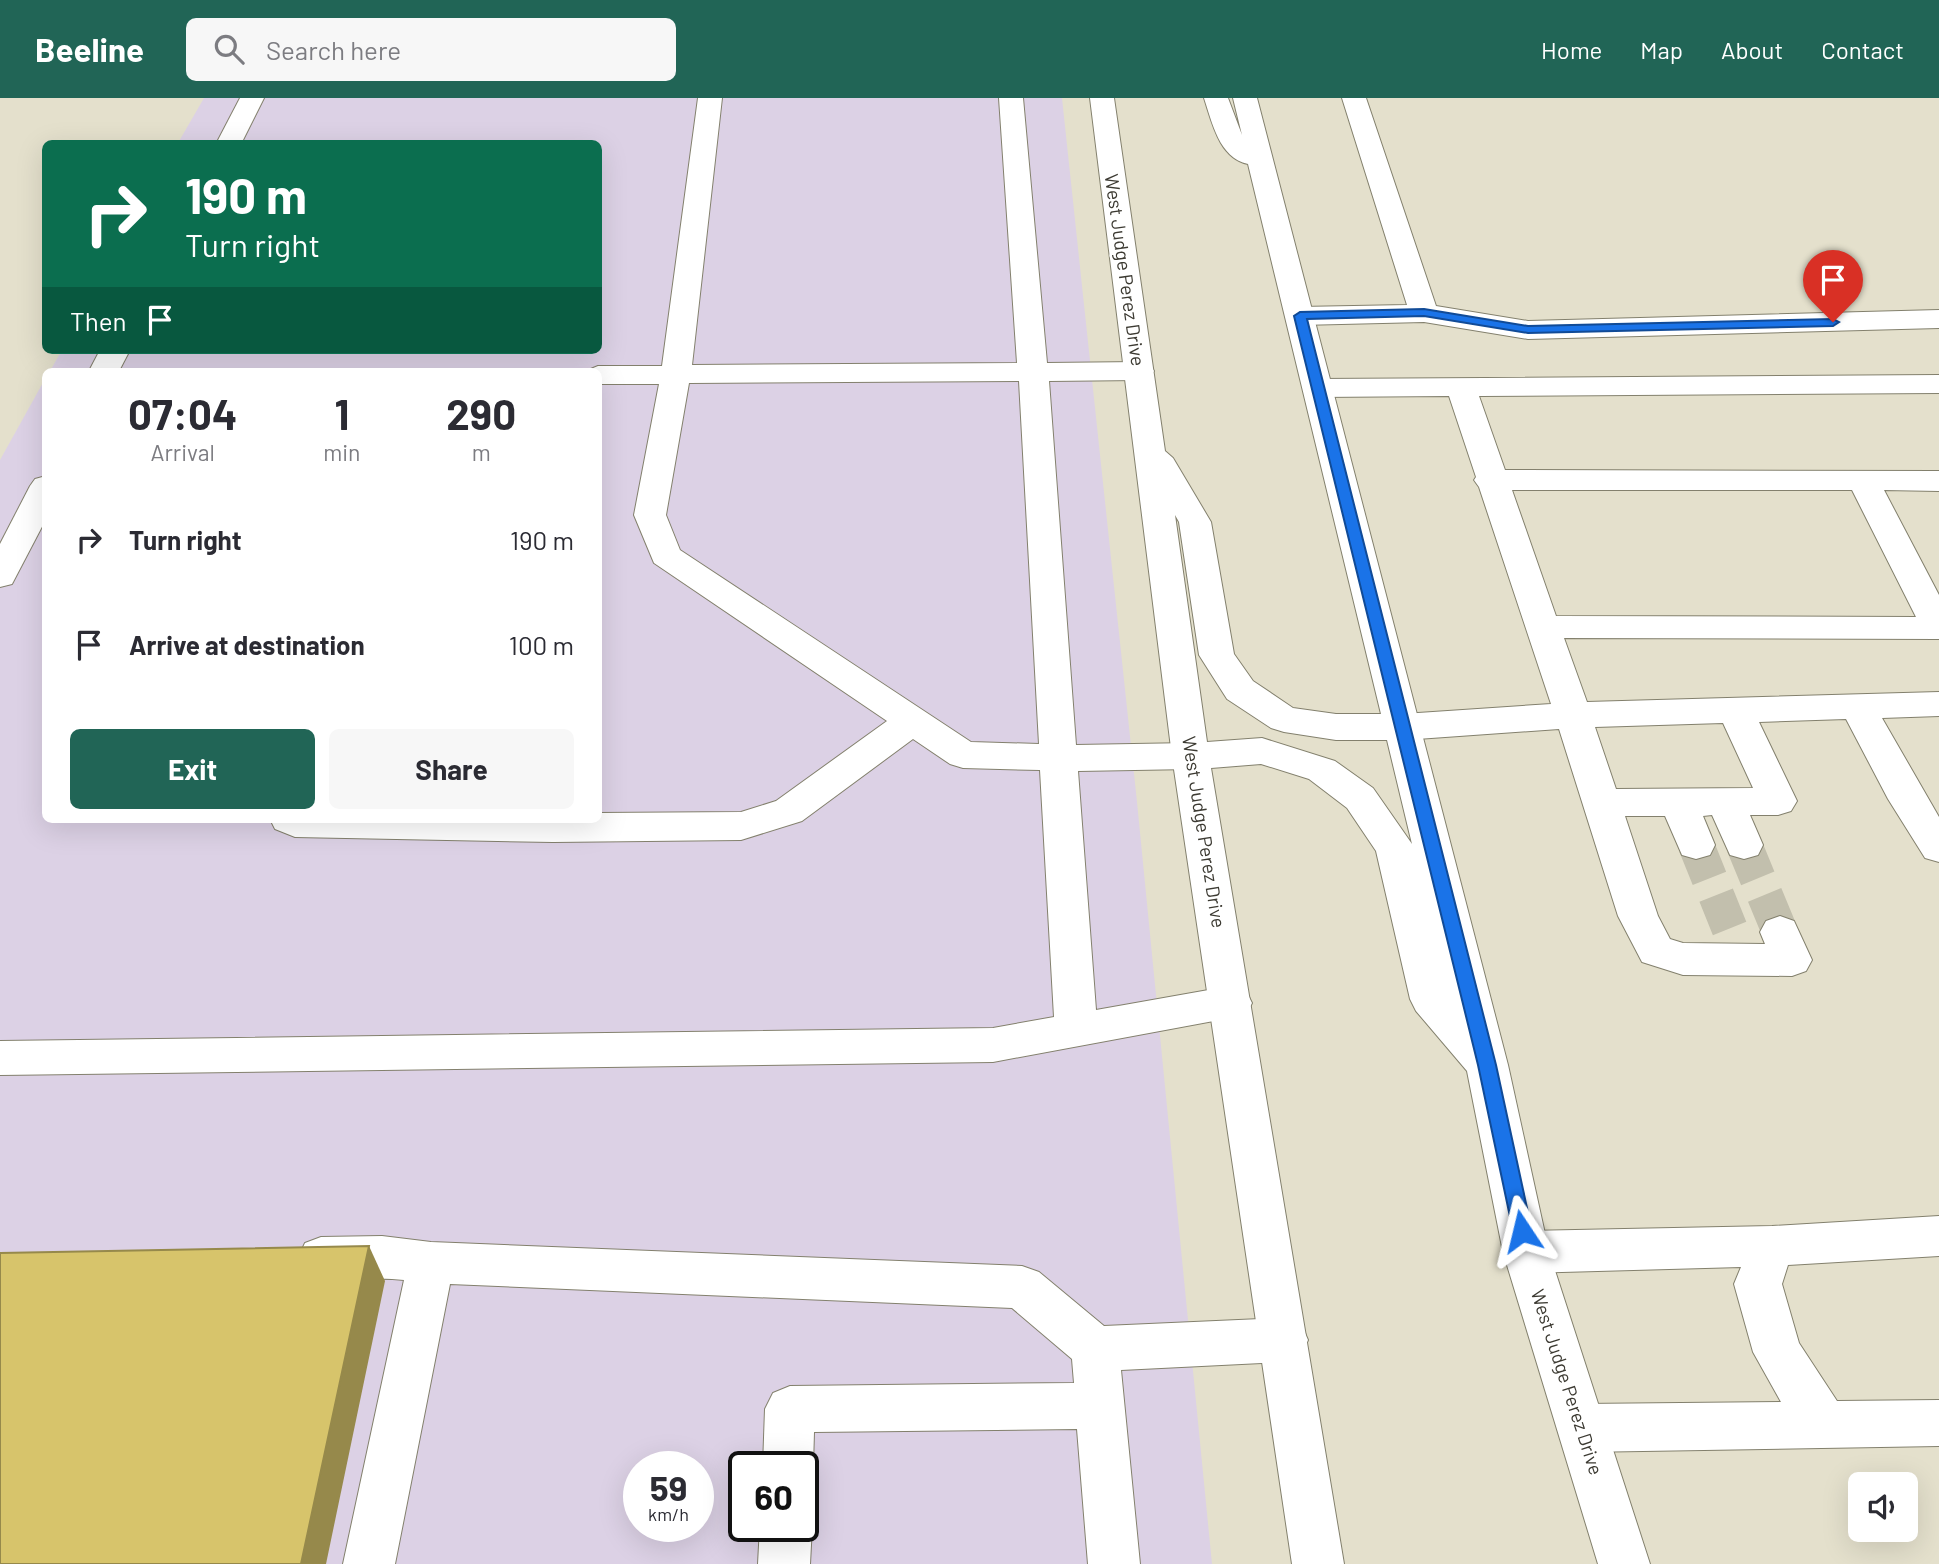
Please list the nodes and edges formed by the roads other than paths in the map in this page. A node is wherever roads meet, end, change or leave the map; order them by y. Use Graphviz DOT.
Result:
graph roads {
  1 [pos="253,98"];
  2 [pos="710,98"];
  3 [pos="1011,98"];
  4 [pos="1102,98"];
  5 [pos="1216,98"];
  6 [pos="1245,98"];
  7 [pos="1354,98"];
  8 [pos="230,140"];
  9 [pos="1262,170"];
  10 [pos="1424,313"];
  11 [pos="1300,316"];
  12 [pos="1939,319"];
  13 [pos="1139,371"];
  14 [pos="1033,372"];
  15 [pos="602,375"];
  16 [pos="676,376"];
  17 [pos="1939,384"];
  18 [pos="1461,387"];
  19 [pos="1318,388"];
  20 [pos="1149,444"];
  21 [pos="1490,480"];
  22 [pos="1863,481"];
  23 [pos="1939,481"];
  24 [pos="42,494"];
  25 [pos="0,576"];
  26 [pos="1543,626"];
  27 [pos="1938,627"];
  28 [pos="1939,704"];
  29 [pos="1857,705"];
  30 [pos="1735,709"];
  31 [pos="1573,715"];
  32 [pos="912,721"];
  33 [pos="1403,727"];
  34 [pos="1191,756"];
  35 [pos="1058,758"];
  36 [pos="1678,802"];
  37 [pos="1725,802"];
  38 [pos="1601,803"];
  39 [pos="295,823"];
  40 [pos="1696,845"];
  41 [pos="1744,845"];
  42 [pos="1939,848"];
  43 [pos="1780,932"];
  44 [pos="1231,1003"];
  45 [pos="1076,1030"];
  46 [pos="0,1058"];
  47 [pos="1487,1065"];
  48 [pos="1939,1236"];
  49 [pos="1772,1247"];
  50 [pos="1526,1252"];
  51 [pos="273,1259"];
  52 [pos="431,1263"];
  53 [pos="1284,1340"];
  54 [pos="1095,1349"];
  55 [pos="1100,1406"];
  56 [pos="1939,1423"];
  57 [pos="1825,1426"];
  58 [pos="1582,1428"];
  59 [pos="789,1451"];
  60 [pos="785,1542"];
  61 [pos="369,1564"];
  62 [pos="784,1564"];
  63 [pos="1114,1564"];
  64 [pos="1318,1564"];
  65 [pos="1624,1564"];
  1 -- 8 [label="main road"];
  2 -- 16 [label="main road"];
  3 -- 14 [label="main road"];
  4 -- 13 [label="main road, West Judge Perez Drive"];
  5 -- 9 [label="main road"];
  6 -- 9 [label="main road, West Judge Perez Drive"];
  7 -- 10 [label="main road"];
  9 -- 11 [label="main road, West Judge Perez Drive"];
  10 -- 11 [label="main road"];
  10 -- 12 [label="main road"];
  11 -- 19 [label="main road, West Judge Perez Drive"];
  13 -- 14 [label="main road"];
  13 -- 20 [label="main road, West Judge Perez Drive"];
  14 -- 16 [label="main road"];
  14 -- 35 [label="main road"];
  15 -- 16 [label="main road"];
  16 -- 32 [label="main road"];
  17 -- 18 [label="main road"];
  18 -- 19 [label="main road"];
  18 -- 21 [label="main road"];
  19 -- 33 [label="main road, West Judge Perez Drive"];
  20 -- 33 [label="main road"];
  20 -- 34 [label="main road, West Judge Perez Drive"];
  21 -- 22 [label="main road"];
  21 -- 26 [label="main road"];
  22 -- 23 [label="main road"];
  22 -- 27 [label="main road"];
  24 -- 25 [label="main road"];
  26 -- 27 [label="main road"];
  26 -- 31 [label="main road"];
  28 -- 29 [label="main road"];
  29 -- 30 [label="main road"];
  29 -- 42 [label="main road"];
  30 -- 31 [label="main road"];
  30 -- 37 [label="main road"];
  31 -- 33 [label="main road"];
  31 -- 38 [label="main road"];
  32 -- 35 [label="main road"];
  32 -- 39 [label="main road"];
  33 -- 47 [label="main road, West Judge Perez Drive"];
  34 -- 35 [label="main road"];
  34 -- 44 [label="main road, West Judge Perez Drive"];
  34 -- 47 [label="main road"];
  35 -- 45 [label="main road"];
  36 -- 37 [label="main road"];
  36 -- 38 [label="main road"];
  36 -- 40 [label="main road"];
  37 -- 41 [label="main road"];
  38 -- 43 [label="main road"];
  44 -- 45 [label="main road"];
  44 -- 53 [label="main road, West Judge Perez Drive"];
  45 -- 46 [label="main road"];
  47 -- 50 [label="main road, West Judge Perez Drive"];
  48 -- 49 [label="main road"];
  49 -- 50 [label="main road"];
  49 -- 57 [label="main road"];
  50 -- 58 [label="main road, West Judge Perez Drive"];
  51 -- 52 [label="main road"];
  52 -- 54 [label="main road"];
  52 -- 61 [label="main road"];
  53 -- 54 [label="main road"];
  53 -- 64 [label="main road, West Judge Perez Drive"];
  54 -- 55 [label="main road"];
  55 -- 59 [label="main road"];
  55 -- 63 [label="main road"];
  56 -- 57 [label="main road"];
  57 -- 58 [label="main road"];
  58 -- 65 [label="main road, West Judge Perez Drive"];
  60 -- 62 [label="main road"];
}
